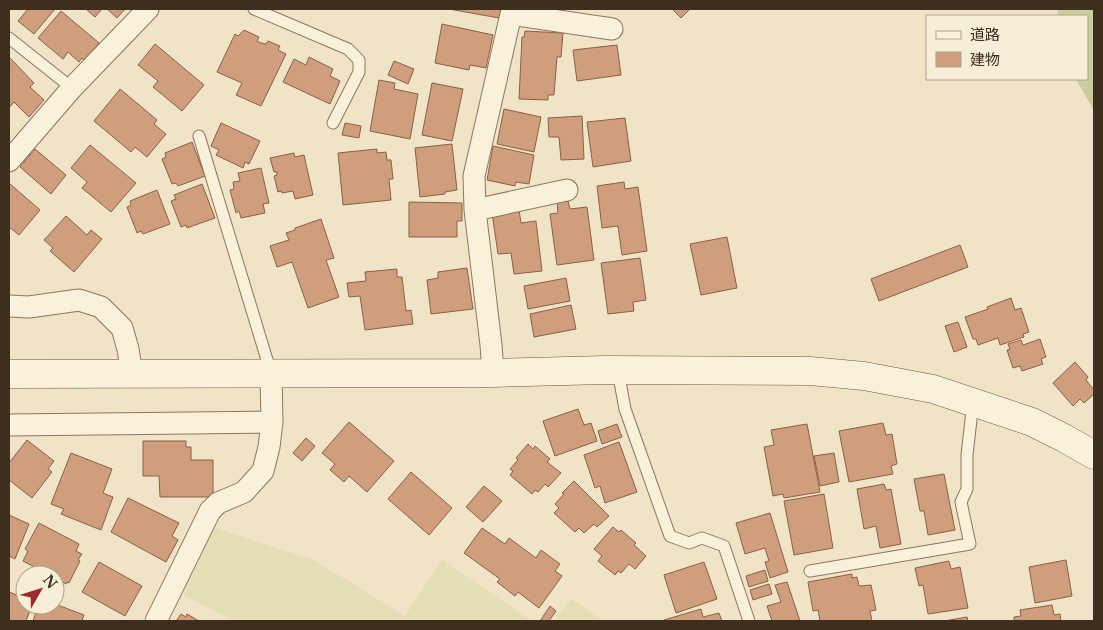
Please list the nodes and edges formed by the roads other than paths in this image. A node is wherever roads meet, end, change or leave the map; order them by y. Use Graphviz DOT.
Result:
graph roads {
  1 [pos="148,9"];
  2 [pos="254,9"];
  3 [pos="612,29"];
  4 [pos="9,38"];
  5 [pos="72,88"];
  6 [pos="333,123"];
  7 [pos="199,136"];
  8 [pos="9,161"];
  9 [pos="567,190"];
  10 [pos="475,210"];
  11 [pos="9,306"];
  12 [pos="618,371"];
  13 [pos="272,373"];
  14 [pos="493,373"];
  15 [pos="9,374"];
  16 [pos="132,374"];
  17 [pos="973,402"];
  18 [pos="272,422"];
  19 [pos="9,425"];
  20 [pos="1094,455"];
  21 [pos="810,572"];
  22 [pos="156,621"];
  23 [pos="748,621"];
  1 -- 5 [label="street"];
  2 -- 6 [label="lane"];
  3 -- 10 [label="street"];
  4 -- 5 [label="lane"];
  5 -- 8 [label="street"];
  7 -- 13 [label="lane"];
  9 -- 10 [label="street"];
  10 -- 14 [label="street"];
  11 -- 16 [label="street"];
  12 -- 14 [label="street"];
  12 -- 17 [label="street"];
  12 -- 23 [label="lane"];
  13 -- 14 [label="street"];
  13 -- 16 [label="street"];
  13 -- 18 [label="street"];
  15 -- 16 [label="street"];
  17 -- 20 [label="street"];
  17 -- 21 [label="lane"];
  18 -- 19 [label="street"];
  18 -- 22 [label="street"];
}
